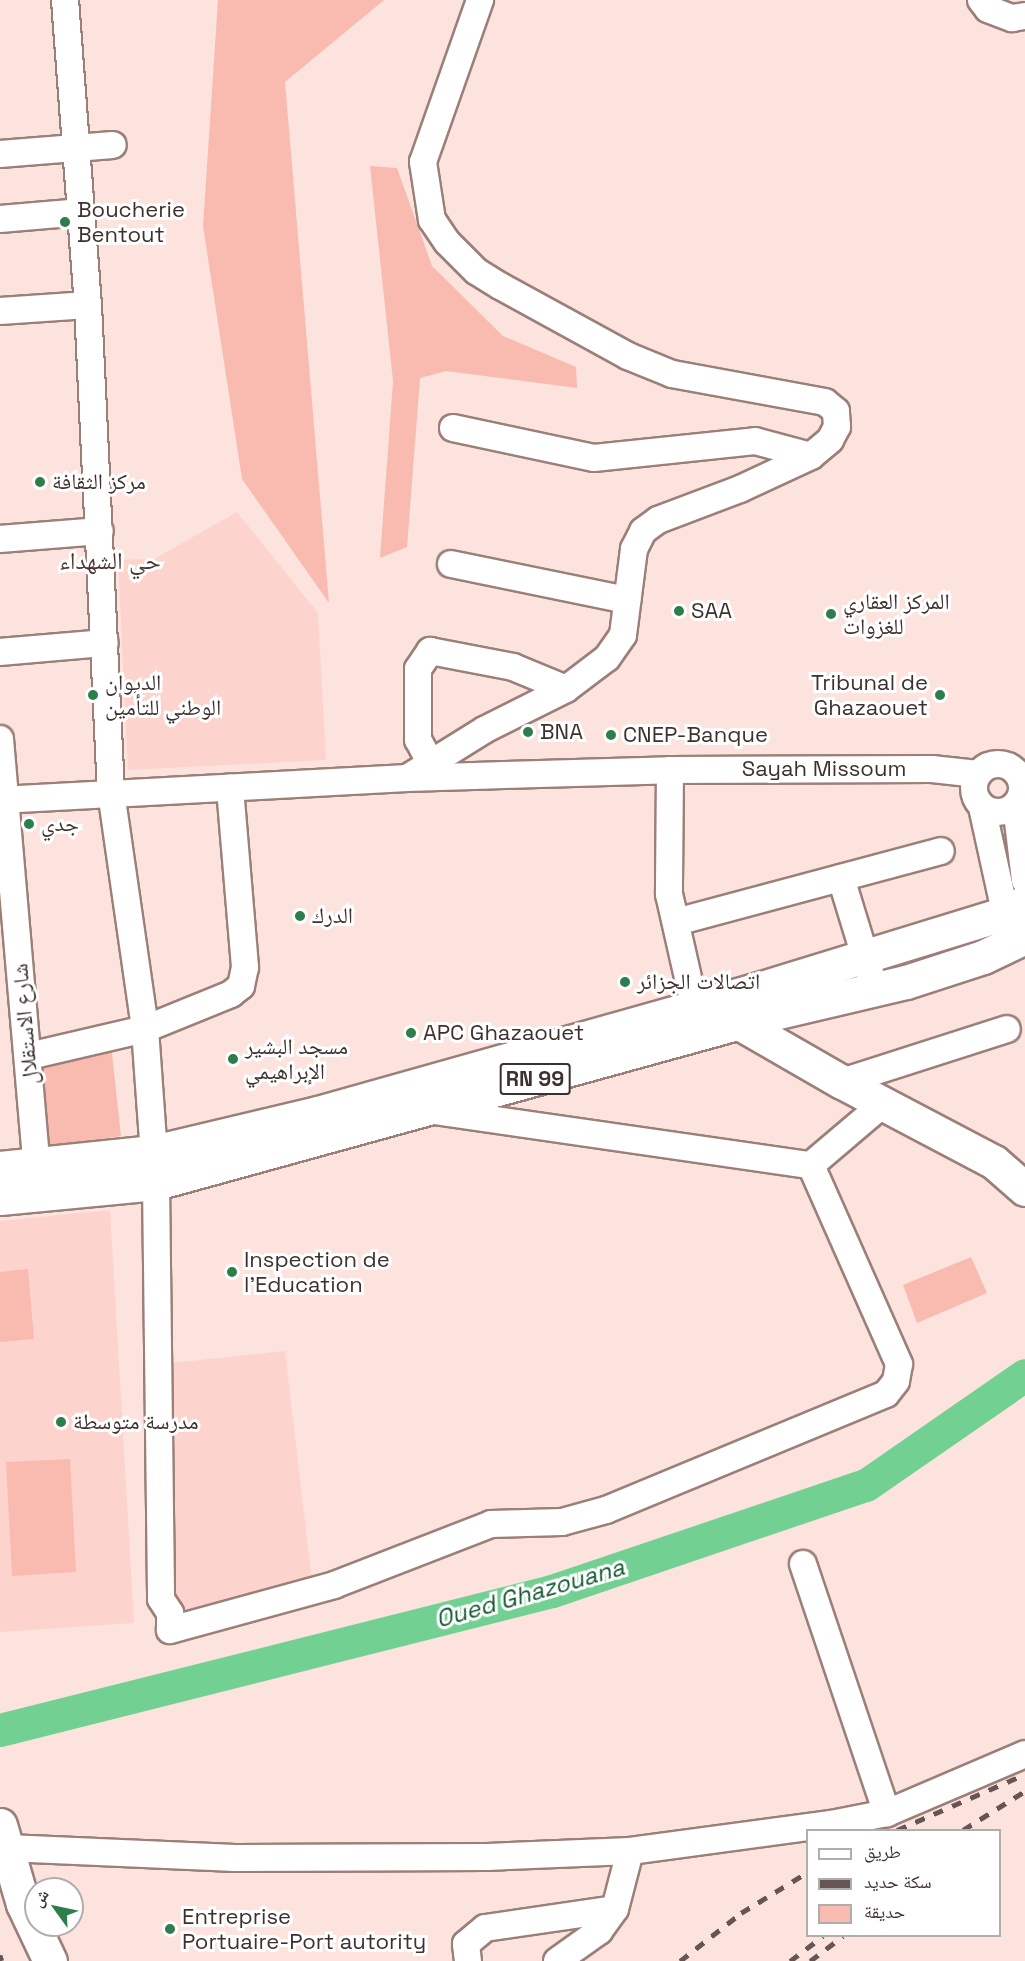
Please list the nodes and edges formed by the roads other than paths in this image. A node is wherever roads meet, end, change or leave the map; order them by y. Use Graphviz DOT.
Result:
graph roads {
  1 [pos="65,0"];
  2 [pos="480,0"];
  3 [pos="981,0"];
  4 [pos="1025,16"];
  5 [pos="113,146"];
  6 [pos="78,148"];
  7 [pos="0,154"];
  8 [pos="82,212"];
  9 [pos="0,219"];
  10 [pos="88,305"];
  11 [pos="0,311"];
  12 [pos="453,428"];
  13 [pos="811,456"];
  14 [pos="100,531"];
  15 [pos="0,539"];
  16 [pos="451,564"];
  17 [pos="627,600"];
  18 [pos="105,643"];
  19 [pos="0,652"];
  20 [pos="566,688"];
  21 [pos="0,739"];
  22 [pos="432,764"];
  23 [pos="670,770"];
  24 [pos="978,774"];
  25 [pos="407,778"];
  26 [pos="1020,782"];
  27 [pos="230,788"];
  28 [pos="111,792"];
  29 [pos="3,800"];
  30 [pos="982,807"];
  31 [pos="941,851"];
  32 [pos="841,878"];
  33 [pos="1025,880"];
  34 [pos="6,891"];
  35 [pos="676,922"];
  36 [pos="1018,929"];
  37 [pos="868,956"];
  38 [pos="875,989"];
  39 [pos="741,1012"];
  40 [pos="144,1029"];
  41 [pos="1007,1029"];
  42 [pos="29,1056"];
  43 [pos="842,1082"];
  44 [pos="882,1104"];
  45 [pos="424,1109"];
  46 [pos="811,1165"];
  47 [pos="0,1168"];
  48 [pos="154,1168"];
  49 [pos="38,1180"];
  50 [pos="1025,1189"];
  51 [pos="0,1198"];
  52 [pos="803,1564"];
  53 [pos="1025,1754"];
  54 [pos="887,1813"];
  55 [pos="3,1840"];
  56 [pos="630,1851"];
  57 [pos="615,1909"];
  58 [pos="50,1961"];
  59 [pos="468,1961"];
  60 [pos="557,1961"];
  1 -- 6 [label="street"];
  2 -- 13 [label="street"];
  3 -- 4 [label="street"];
  5 -- 6 [label="street"];
  6 -- 7 [label="street"];
  6 -- 8 [label="street"];
  8 -- 9 [label="street"];
  8 -- 10 [label="street"];
  10 -- 11 [label="street"];
  10 -- 14 [label="street"];
  12 -- 13 [label="street"];
  13 -- 17 [label="street"];
  14 -- 15 [label="street"];
  14 -- 18 [label="street"];
  16 -- 17 [label="street"];
  17 -- 20 [label="street"];
  18 -- 19 [label="street"];
  18 -- 28 [label="street"];
  20 -- 22 [label="street"];
  20 -- 22 [label="street"];
  21 -- 29 [label="street, شارع الاستقلال"];
  22 -- 25 [label="street"];
  23 -- 24 [label="street, Sayah Missoum"];
  23 -- 25 [label="street, Sayah Missoum"];
  23 -- 35 [label="street"];
  24 -- 26 [label="street"];
  24 -- 30 [label="street"];
  25 -- 27 [label="street, Sayah Missoum"];
  26 -- 30 [label="street"];
  26 -- 33 [label="street"];
  27 -- 28 [label="street, Sayah Missoum"];
  27 -- 40 [label="street"];
  28 -- 29 [label="street, Sayah Missoum"];
  28 -- 40 [label="street"];
  29 -- 34 [label="street, شارع الاستقلال"];
  30 -- 36 [label="street"];
  31 -- 32 [label="street"];
  32 -- 35 [label="street"];
  32 -- 37 [label="street"];
  34 -- 42 [label="street, شارع الاستقلال"];
  35 -- 39 [label="street"];
  36 -- 37 [label="main road, RN 99"];
  36 -- 38 [label="main road, RN 99"];
  37 -- 38 [label="street"];
  37 -- 39 [label="main road, RN 99"];
  38 -- 39 [label="main road, RN 99"];
  39 -- 43 [label="main road"];
  39 -- 45 [label="main road, RN 99"];
  39 -- 48 [label="main road, RN 99"];
  40 -- 42 [label="street"];
  40 -- 48 [label="street"];
  41 -- 43 [label="street"];
  42 -- 49 [label="street, شارع الاستقلال"];
  43 -- 44 [label="main road"];
  44 -- 46 [label="street"];
  44 -- 50 [label="main road"];
  45 -- 46 [label="street"];
  45 -- 48 [label="main road, RN 99"];
  46 -- 48 [label="street"];
  47 -- 49 [label="main road, RN 99"];
  48 -- 49 [label="main road, RN 99"];
  49 -- 51 [label="main road, RN 99"];
  52 -- 54 [label="street"];
  53 -- 54 [label="street"];
  54 -- 56 [label="street"];
  55 -- 56 [label="street"];
  55 -- 58 [label="main road"];
  56 -- 57 [label="street"];
  57 -- 59 [label="street"];
  57 -- 60 [label="street"];
}
